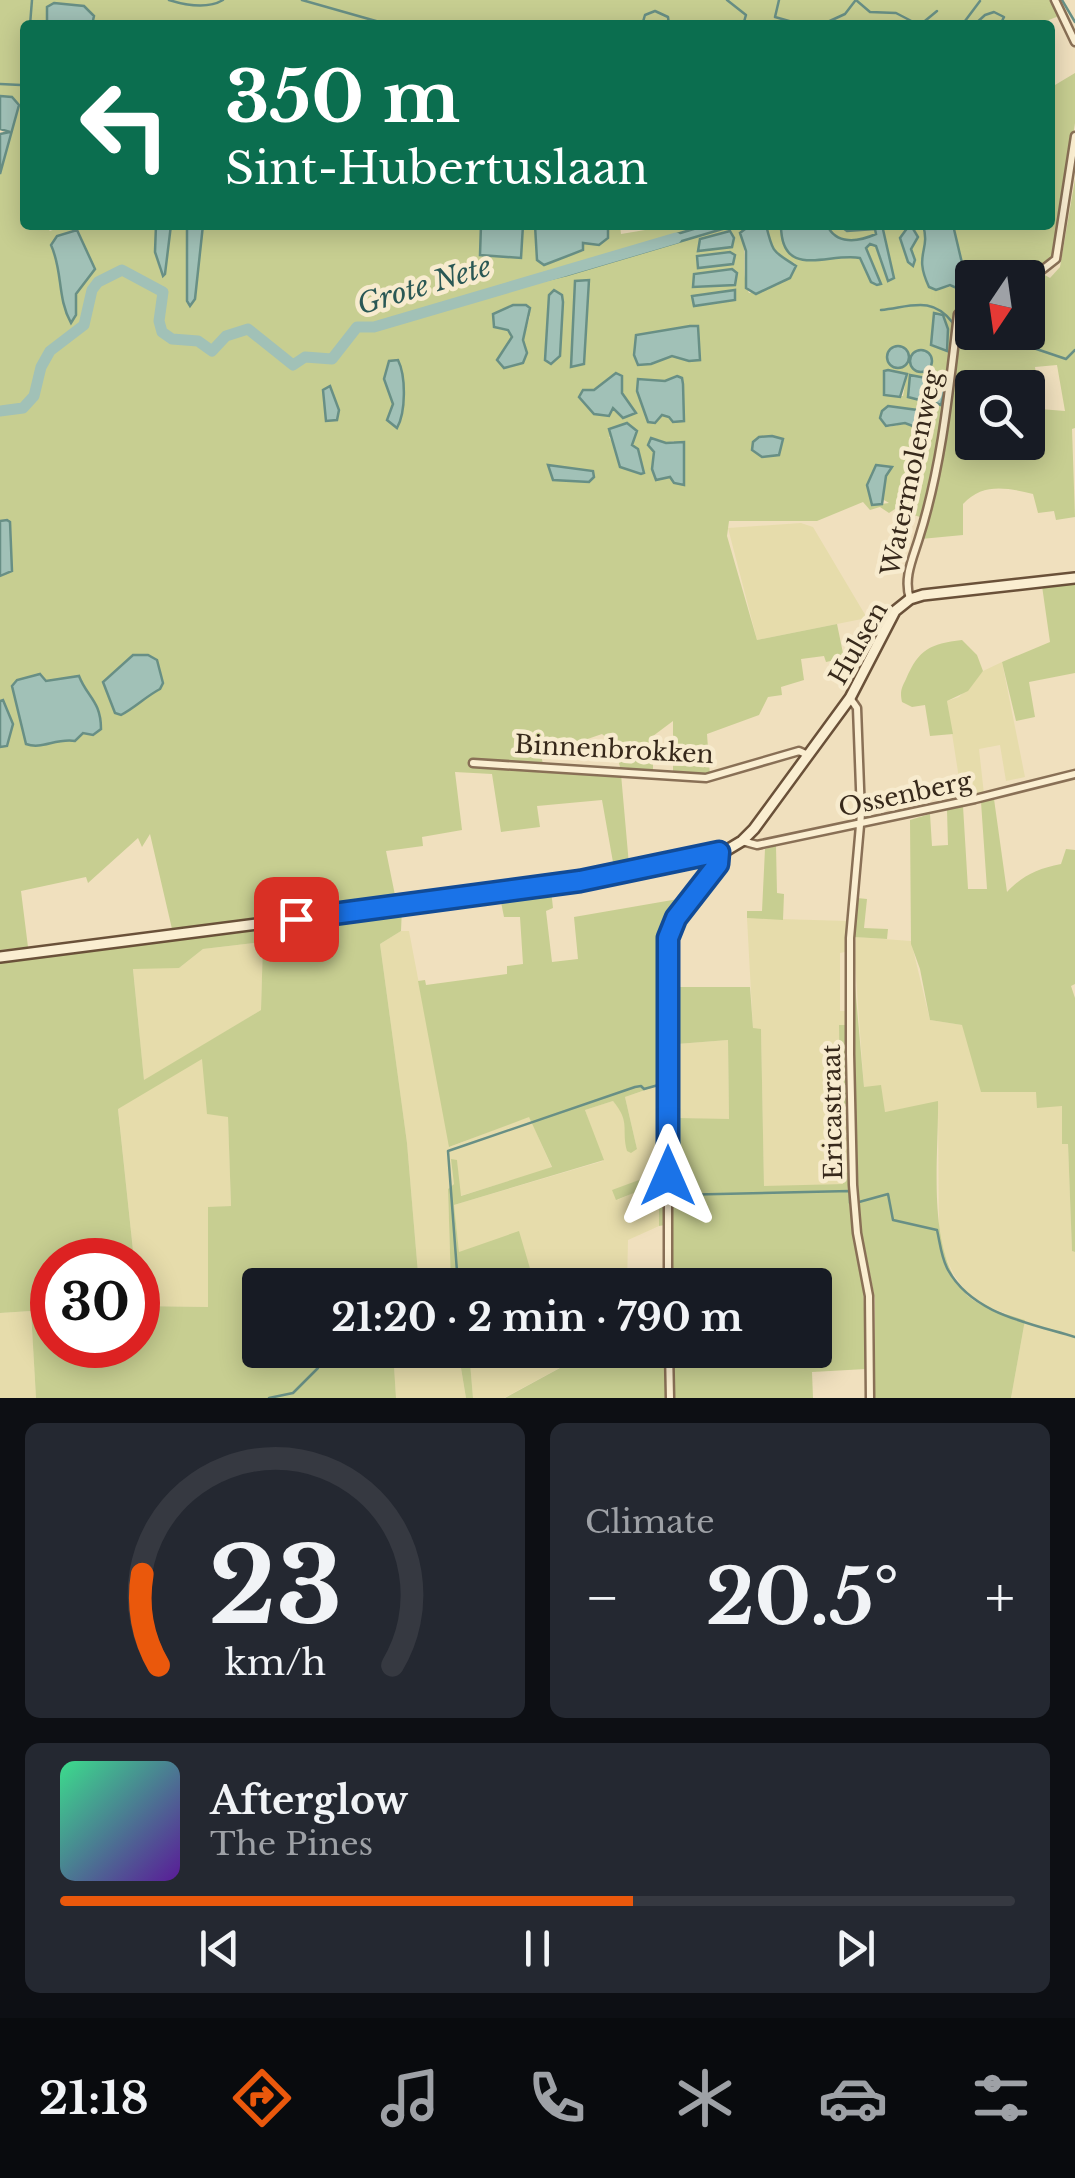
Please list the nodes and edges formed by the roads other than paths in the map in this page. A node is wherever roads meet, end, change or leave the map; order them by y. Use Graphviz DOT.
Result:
graph roads {
  1 [pos="1055,0"];
  2 [pos="1075,42"];
  3 [pos="1075,136"];
  4 [pos="1045,268"];
  5 [pos="955,341"];
  6 [pos="1075,578"];
  7 [pos="910,599"];
  8 [pos="850,698"];
  9 [pos="808,755"];
  10 [pos="473,763"];
  11 [pos="1075,774"];
  12 [pos="860,824"];
  13 [pos="742,841"];
  14 [pos="719,852"];
  15 [pos="0,957"];
  16 [pos="668,1268"];
  17 [pos="669,1368"];
  18 [pos="670,1398"];
  19 [pos="870,1398"];
  1 -- 2 [label="street"];
  3 -- 4 [label="street"];
  5 -- 7 [label="street, Watermolenweg"];
  6 -- 7 [label="street, Hulsen"];
  7 -- 8 [label="street, Hulsen"];
  8 -- 9 [label="street, Hulsen"];
  8 -- 12 [label="street, Ericastraat"];
  9 -- 10 [label="street, Binnenbrokken"];
  9 -- 13 [label="street, Hulsen"];
  11 -- 12 [label="street, Ossenberg"];
  12 -- 13 [label="street, Ossenberg"];
  12 -- 19 [label="street, Ericastraat"];
  13 -- 14 [label="street"];
  14 -- 15 [label="street"];
  14 -- 16 [label="street"];
  17 -- 18 [label="street"];
}
